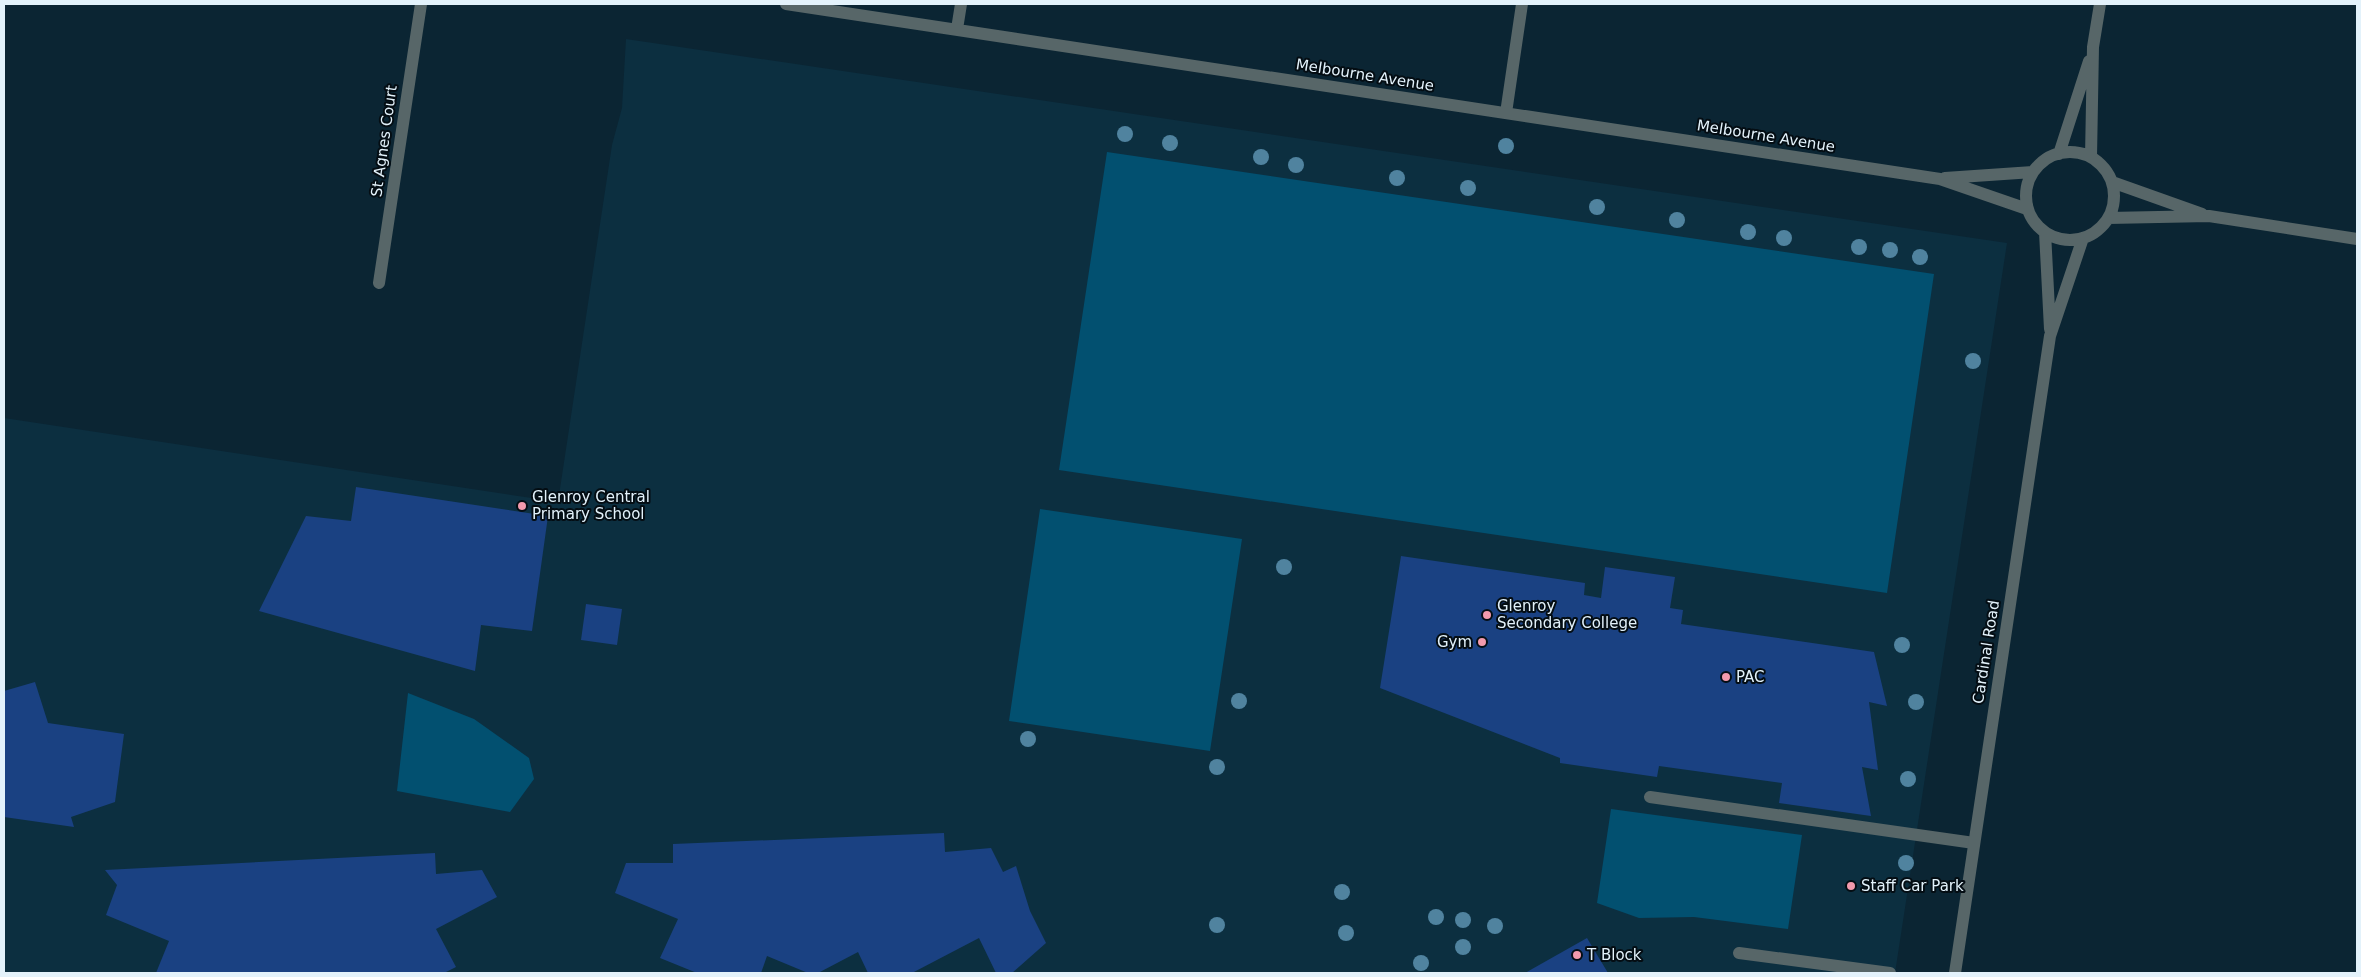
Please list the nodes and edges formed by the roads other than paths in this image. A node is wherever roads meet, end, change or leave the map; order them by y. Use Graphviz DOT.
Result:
graph roads {
  1 [pos="421,4"];
  2 [pos="786,4"];
  3 [pos="961,4"];
  4 [pos="1522,4"];
  5 [pos="2100,4"];
  6 [pos="957,29"];
  7 [pos="2093,46"];
  8 [pos="1506,113"];
  9 [pos="2059,154"];
  10 [pos="2091,158"];
  11 [pos="2033,172"];
  12 [pos="1940,179"];
  13 [pos="2112,182"];
  14 [pos="2027,209"];
  15 [pos="2209,216"];
  16 [pos="2108,218"];
  17 [pos="2045,232"];
  18 [pos="2083,238"];
  19 [pos="2357,239"];
  20 [pos="379,283"];
  21 [pos="2050,336"];
  22 [pos="1650,797"];
  23 [pos="1974,843"];
  24 [pos="1739,953"];
  25 [pos="1890,973"];
  26 [pos="1955,973"];
  1 -- 20 [label="street, St Agnes Court"];
  2 -- 6 [label="street, Melbourne Avenue"];
  3 -- 6 [label="street"];
  4 -- 8 [label="street"];
  5 -- 7 [label="street"];
  6 -- 8 [label="street, Melbourne Avenue"];
  7 -- 9 [label="street"];
  7 -- 10 [label="street"];
  8 -- 12 [label="street, Melbourne Avenue"];
  9 -- 10 [label="street"];
  9 -- 11 [label="street"];
  10 -- 13 [label="street"];
  11 -- 12 [label="street, Melbourne Avenue"];
  11 -- 14 [label="street"];
  12 -- 14 [label="street, Melbourne Avenue"];
  13 -- 15 [label="street"];
  13 -- 16 [label="street"];
  14 -- 17 [label="street"];
  15 -- 16 [label="street"];
  15 -- 19 [label="street"];
  16 -- 18 [label="street"];
  17 -- 18 [label="street"];
  17 -- 21 [label="street, Cardinal Road"];
  18 -- 21 [label="street, Cardinal Road"];
  21 -- 23 [label="street, Cardinal Road"];
  22 -- 23 [label="street"];
  23 -- 26 [label="street, Cardinal Road"];
  24 -- 25 [label="street"];
}
